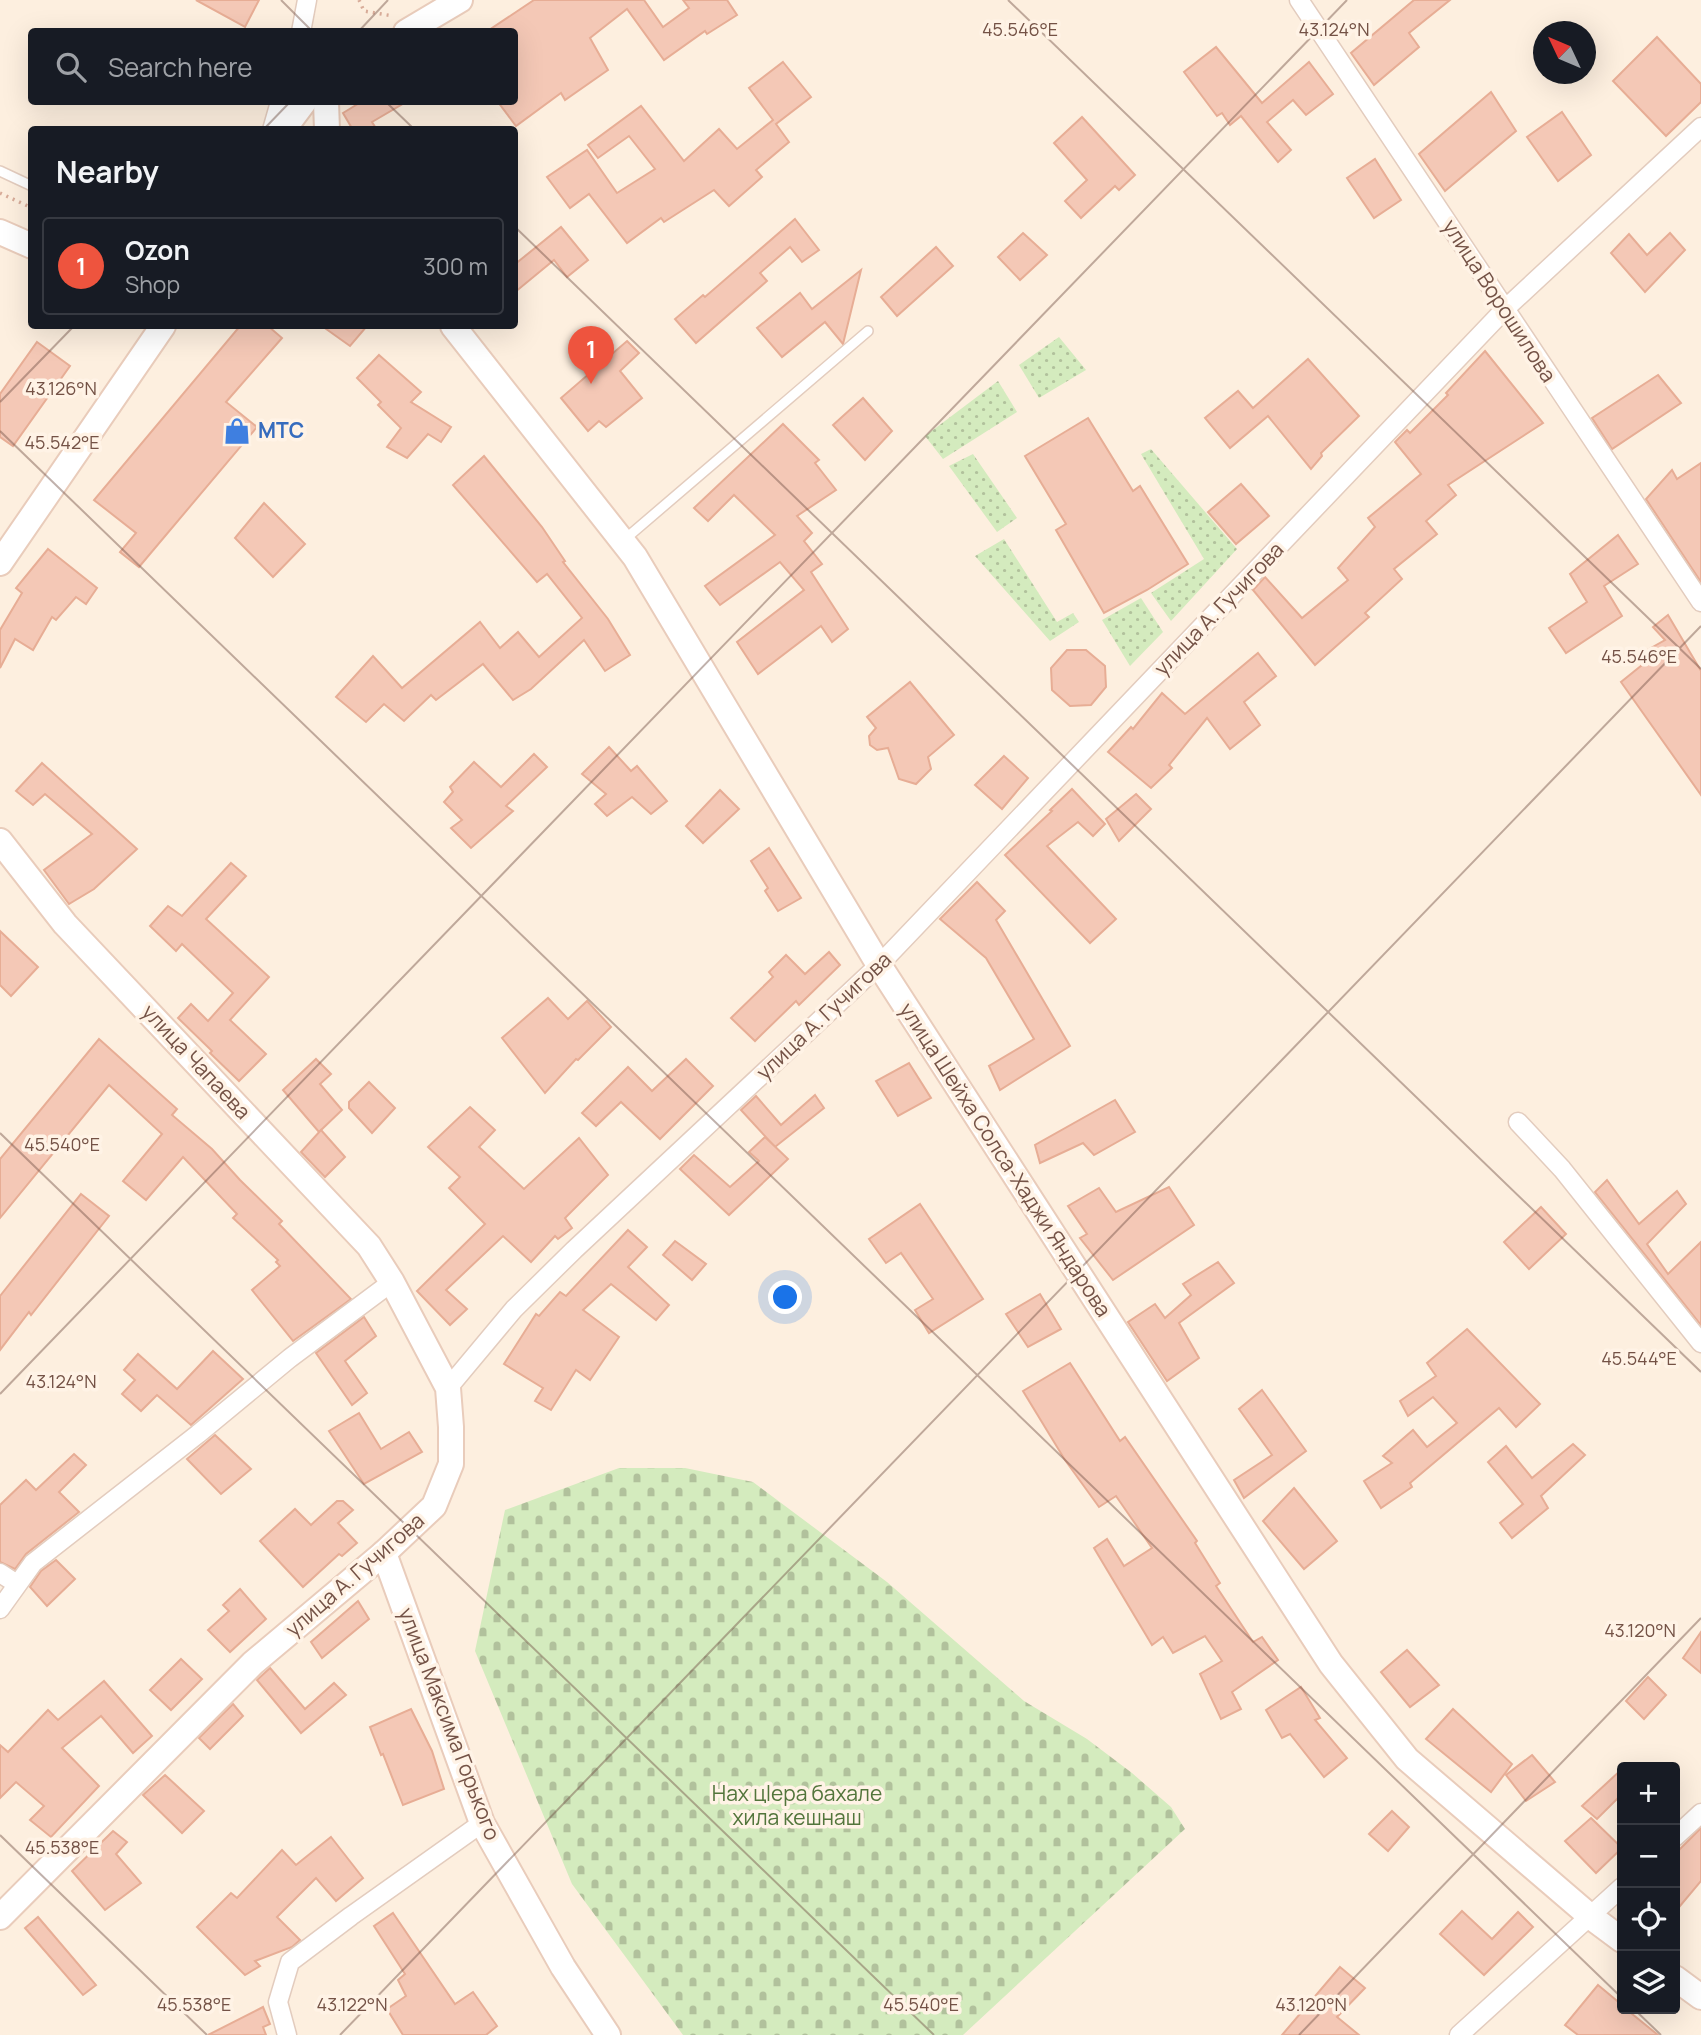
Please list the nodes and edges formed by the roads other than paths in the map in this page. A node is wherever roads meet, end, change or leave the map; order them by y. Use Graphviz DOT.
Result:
graph roads {
  1 [pos="307,0"];
  2 [pos="460,0"];
  3 [pos="1299,0"];
  4 [pos="402,24"];
  5 [pos="302,28"];
  6 [pos="279,105"];
  7 [pos="302,105"];
  8 [pos="326,105"];
  9 [pos="273,126"];
  10 [pos="285,126"];
  11 [pos="327,126"];
  12 [pos="1701,127"];
  13 [pos="0,171"];
  14 [pos="28,184"];
  15 [pos="0,232"];
  16 [pos="28,244"];
  17 [pos="1505,309"];
  18 [pos="161,329"];
  19 [pos="455,329"];
  20 [pos="868,331"];
  21 [pos="622,541"];
  22 [pos="0,563"];
  23 [pos="1701,602"];
  24 [pos="0,841"];
  25 [pos="879,965"];
  26 [pos="1518,1122"];
  27 [pos="392,1282"];
  28 [pos="1701,1343"];
  29 [pos="448,1388"];
  30 [pos="384,1553"];
  31 [pos="0,1573"];
  32 [pos="17,1584"];
  33 [pos="0,1609"];
  34 [pos="1701,1813"];
  35 [pos="482,1823"];
  36 [pos="1680,1833"];
  37 [pos="1621,1888"];
  38 [pos="0,1917"];
  39 [pos="1591,1917"];
  40 [pos="1617,1936"];
  41 [pos="1680,1982"];
  42 [pos="1701,1997"];
  43 [pos="288,2035"];
  44 [pos="608,2035"];
  45 [pos="1459,2035"];
  1 -- 5 [label="street"];
  2 -- 4 [label="street"];
  3 -- 17 [label="street, улица Ворошилова"];
  6 -- 9 [label="street"];
  7 -- 10 [label="street"];
  8 -- 11 [label="street"];
  12 -- 17 [label="street, улица А. Гучигова"];
  13 -- 14 [label="lane"];
  15 -- 16 [label="street"];
  17 -- 23 [label="street, улица Ворошилова"];
  17 -- 25 [label="street, улица А. Гучигова"];
  18 -- 22 [label="street"];
  19 -- 21 [label="street, улица Шейха Солса-Хаджи Яндарова"];
  20 -- 21 [label="lane"];
  21 -- 25 [label="street, улица Шейха Солса-Хаджи Яндарова"];
  24 -- 27 [label="street, улица Чапаева"];
  25 -- 29 [label="street, улица А. Гучигова"];
  25 -- 39 [label="street, улица Шейха Солса-Хаджи Яндарова"];
  26 -- 28 [label="street"];
  27 -- 29 [label="street, улица Чапаева"];
  27 -- 32 [label="street"];
  29 -- 30 [label="street, улица А. Гучигова"];
  30 -- 35 [label="street, улица Максима Горького"];
  30 -- 38 [label="street, улица А. Гучигова"];
  31 -- 32 [label="street"];
  32 -- 33 [label="street"];
  34 -- 36 [label="street"];
  35 -- 43 [label="street"];
  35 -- 44 [label="street, улица Максима Горького"];
  37 -- 39 [label="street"];
  39 -- 40 [label="street, улица Шейха Солса-Хаджи Яндарова"];
  39 -- 45 [label="street"];
  41 -- 42 [label="street"];
}
